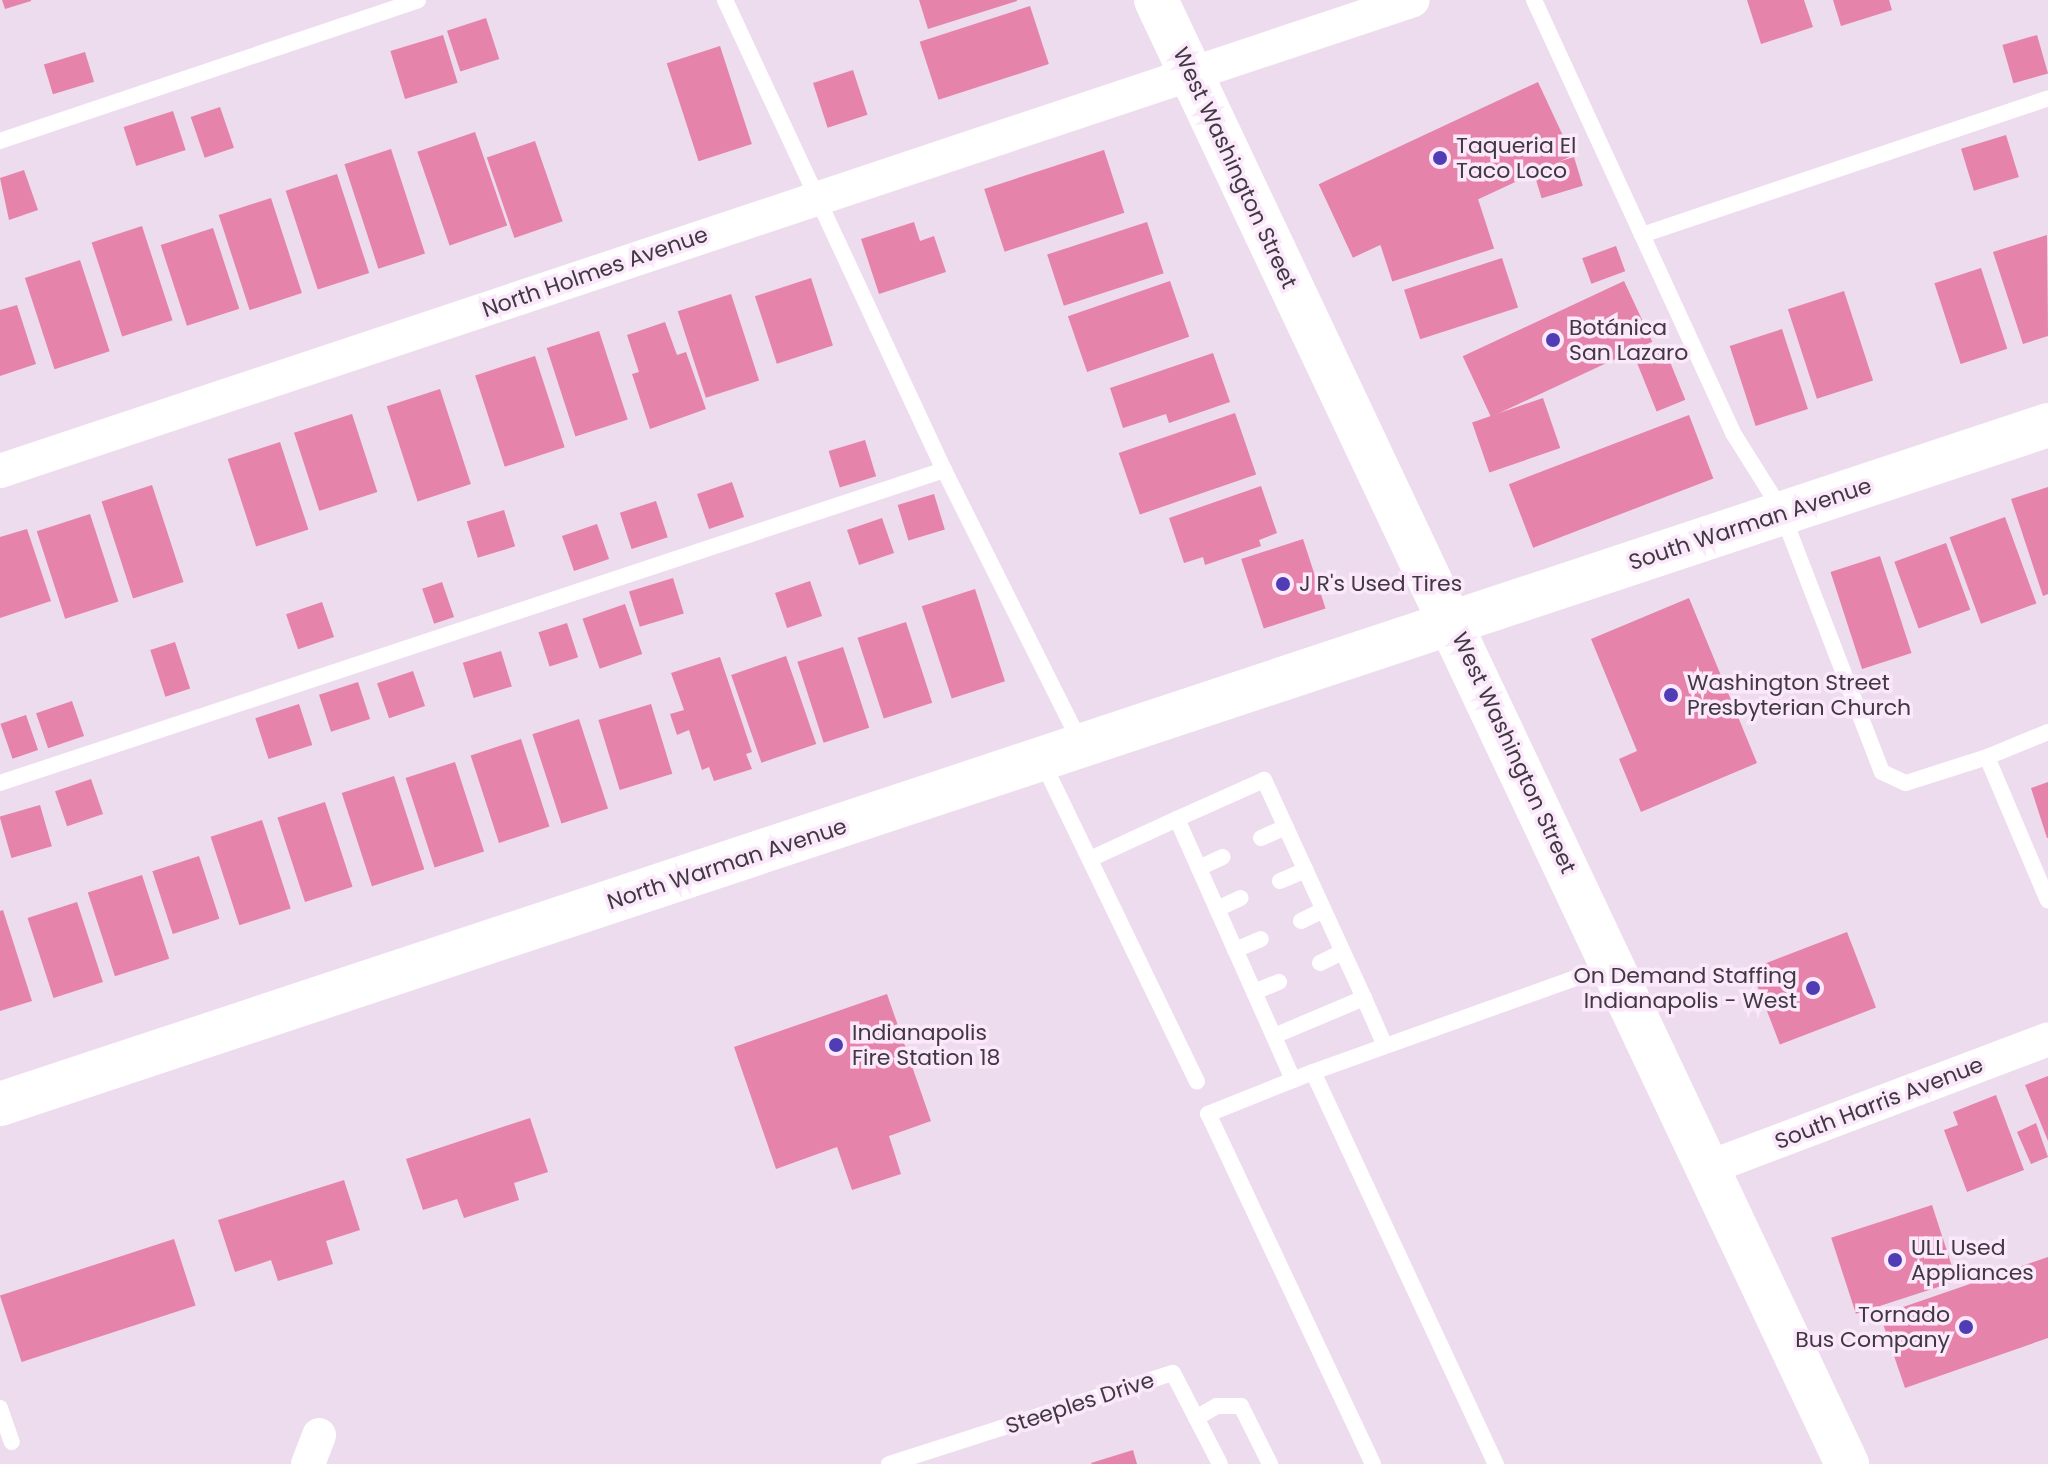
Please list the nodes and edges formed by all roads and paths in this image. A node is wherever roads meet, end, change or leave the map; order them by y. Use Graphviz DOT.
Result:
graph roads {
  1 [pos="418,0"];
  2 [pos="725,0"];
  3 [pos="1156,0"];
  4 [pos="1413,0"];
  5 [pos="1534,0"];
  6 [pos="1191,75"];
  7 [pos="2048,98"];
  8 [pos="0,141"];
  9 [pos="817,198"];
  10 [pos="1642,235"];
  11 [pos="2048,425"];
  12 [pos="944,470"];
  13 [pos="0,471"];
  14 [pos="1782,514"];
  15 [pos="1452,621"];
  16 [pos="2048,732"];
  17 [pos="1083,748"];
  18 [pos="1987,757"];
  19 [pos="1042,761"];
  20 [pos="0,783"];
  21 [pos="1177,819"];
  22 [pos="1286,827"];
  23 [pos="1261,838"];
  24 [pos="1223,857"];
  25 [pos="1090,859"];
  26 [pos="1199,868"];
  27 [pos="1306,870"];
  28 [pos="1280,881"];
  29 [pos="1241,898"];
  30 [pos="2048,901"];
  31 [pos="1217,909"];
  32 [pos="1324,910"];
  33 [pos="1301,921"];
  34 [pos="1261,939"];
  35 [pos="1235,950"];
  36 [pos="1343,952"];
  37 [pos="1320,963"];
  38 [pos="1614,964"];
  39 [pos="1279,982"];
  40 [pos="1254,992"];
  41 [pos="1364,998"];
  42 [pos="1274,1036"];
  43 [pos="2048,1039"];
  44 [pos="1385,1046"];
  45 [pos="1313,1072"];
  46 [pos="1293,1080"];
  47 [pos="1197,1082"];
  48 [pos="0,1104"];
  49 [pos="1710,1167"];
  50 [pos="0,1408"];
  51 [pos="1196,1418"];
  52 [pos="12,1442"];
  53 [pos="889,1464"];
  54 [pos="1220,1464"];
  55 [pos="1270,1464"];
  56 [pos="1373,1464"];
  57 [pos="1496,1464"];
  58 [pos="1847,1464"];
  1 -- 8 [label="lane"];
  2 -- 9 [label="lane"];
  3 -- 6 [label="main road, West Washington Street"];
  4 -- 6 [label="street, North Holmes Avenue"];
  5 -- 10 [label="lane"];
  6 -- 9 [label="street, North Holmes Avenue"];
  6 -- 15 [label="main road, West Washington Street"];
  7 -- 10 [label="lane"];
  9 -- 12 [label="lane"];
  9 -- 13 [label="street, North Holmes Avenue"];
  10 -- 14 [label="lane"];
  11 -- 14 [label="main road, South Warman Avenue"];
  12 -- 17 [label="lane"];
  12 -- 20 [label="lane"];
  14 -- 15 [label="main road, South Warman Avenue"];
  14 -- 18 [label="lane"];
  15 -- 17 [label="main road, North Warman Avenue"];
  15 -- 38 [label="main road, West Washington Street"];
  16 -- 18 [label="lane"];
  17 -- 19 [label="main road, North Warman Avenue"];
  18 -- 30 [label="lane"];
  19 -- 25 [label="lane"];
  19 -- 48 [label="main road, North Warman Avenue"];
  21 -- 22 [label="lane"];
  21 -- 25 [label="lane"];
  21 -- 26 [label="lane"];
  22 -- 23 [label="lane"];
  22 -- 27 [label="lane"];
  24 -- 26 [label="lane"];
  25 -- 47 [label="lane"];
  26 -- 31 [label="lane"];
  27 -- 28 [label="lane"];
  27 -- 32 [label="lane"];
  29 -- 31 [label="lane"];
  31 -- 35 [label="lane"];
  32 -- 33 [label="lane"];
  32 -- 36 [label="lane"];
  34 -- 35 [label="lane"];
  35 -- 40 [label="lane"];
  36 -- 37 [label="lane"];
  36 -- 41 [label="lane"];
  38 -- 44 [label="lane"];
  38 -- 49 [label="main road, West Washington Street"];
  39 -- 40 [label="lane"];
  40 -- 42 [label="lane"];
  41 -- 42 [label="lane"];
  41 -- 44 [label="lane"];
  42 -- 46 [label="lane"];
  43 -- 49 [label="street, South Harris Avenue"];
  44 -- 45 [label="lane"];
  45 -- 46 [label="lane"];
  45 -- 57 [label="lane"];
  46 -- 56 [label="lane"];
  49 -- 58 [label="main road, West Washington Street"];
  50 -- 52 [label="lane"];
  51 -- 53 [label="lane, Steeples Drive"];
  51 -- 54 [label="lane, Steeples Drive"];
  51 -- 55 [label="lane"];
}
